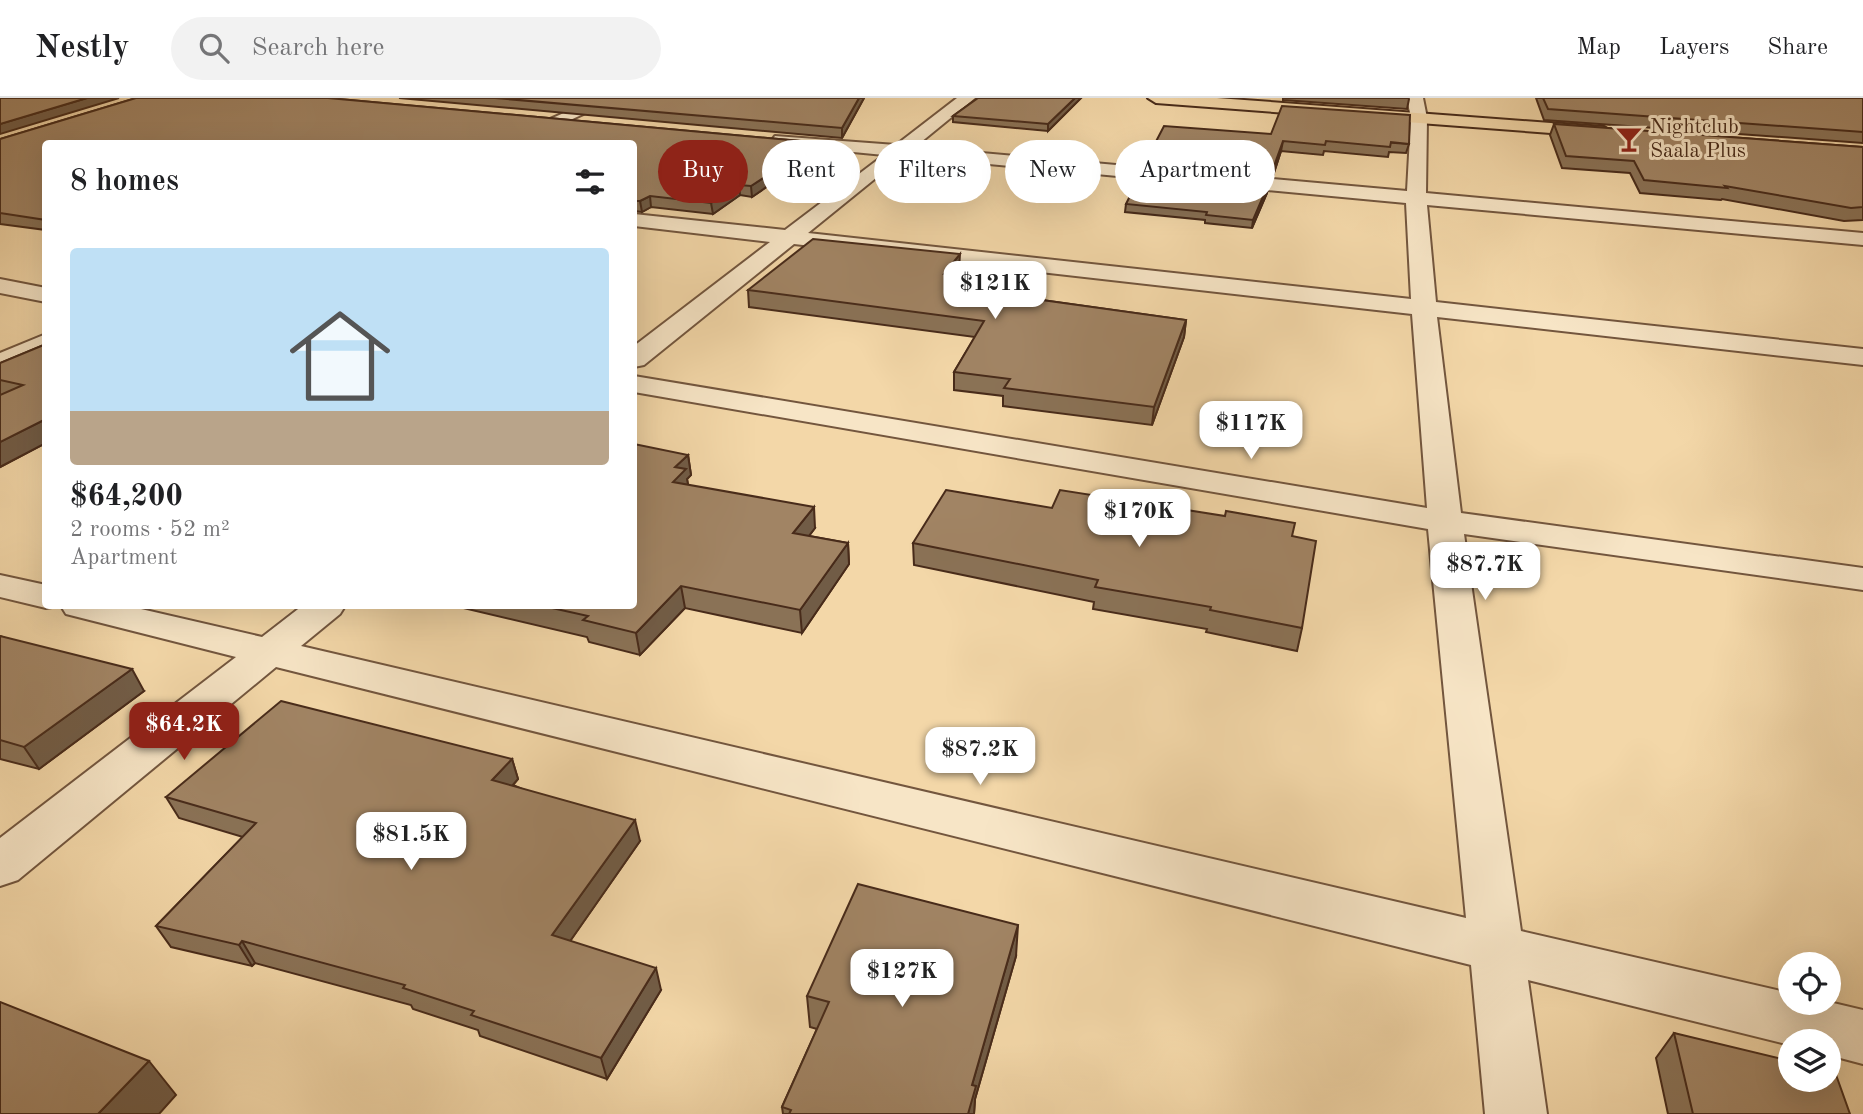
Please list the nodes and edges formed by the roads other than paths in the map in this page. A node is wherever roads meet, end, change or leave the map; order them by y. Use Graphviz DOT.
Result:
graph roads {
  1 [pos="611,98"];
  2 [pos="967,98"];
  3 [pos="1156,98"];
  4 [pos="1417,108"];
  5 [pos="518,116"];
  6 [pos="557,120"];
  7 [pos="598,124"];
  8 [pos="1627,133"];
  9 [pos="763,138"];
  10 [pos="510,140"];
  11 [pos="914,140"];
  12 [pos="874,149"];
  13 [pos="991,159"];
  14 [pos="874,171"];
  15 [pos="1416,198"];
  16 [pos="637,220"];
  17 [pos="787,238"];
  18 [pos="1863,239"];
  19 [pos="0,286"];
  20 [pos="42,294"];
  21 [pos="1424,310"];
  22 [pos="42,344"];
  23 [pos="637,357"];
  24 [pos="1863,358"];
  25 [pos="0,363"];
  26 [pos="637,385"];
  27 [pos="1446,521"];
  28 [pos="1863,579"];
  29 [pos="0,586"];
  30 [pos="42,596"];
  31 [pos="92,609"];
  32 [pos="323,609"];
  33 [pos="269,652"];
  34 [pos="0,866"];
  35 [pos="1496,948"];
  36 [pos="1863,1037"];
  37 [pos="1516,1114"];
  1 -- 6 [label="street"];
  2 -- 11 [label="street"];
  3 -- 4 [label="highway"];
  4 -- 8 [label="highway"];
  4 -- 15 [label="street"];
  5 -- 6 [label="street"];
  6 -- 7 [label="street"];
  6 -- 10 [label="street"];
  9 -- 12 [label="street"];
  13 -- 15 [label="street"];
  14 -- 17 [label="street"];
  15 -- 18 [label="street"];
  15 -- 21 [label="street"];
  16 -- 17 [label="street"];
  17 -- 21 [label="street"];
  17 -- 23 [label="street"];
  19 -- 20 [label="street"];
  21 -- 24 [label="street"];
  21 -- 27 [label="street"];
  22 -- 25 [label="street"];
  26 -- 27 [label="street"];
  27 -- 28 [label="street"];
  27 -- 35 [label="street"];
  29 -- 30 [label="street"];
  31 -- 33 [label="street"];
  32 -- 33 [label="street"];
  33 -- 34 [label="street"];
  33 -- 35 [label="street"];
  35 -- 36 [label="street"];
  35 -- 37 [label="street"];
}
